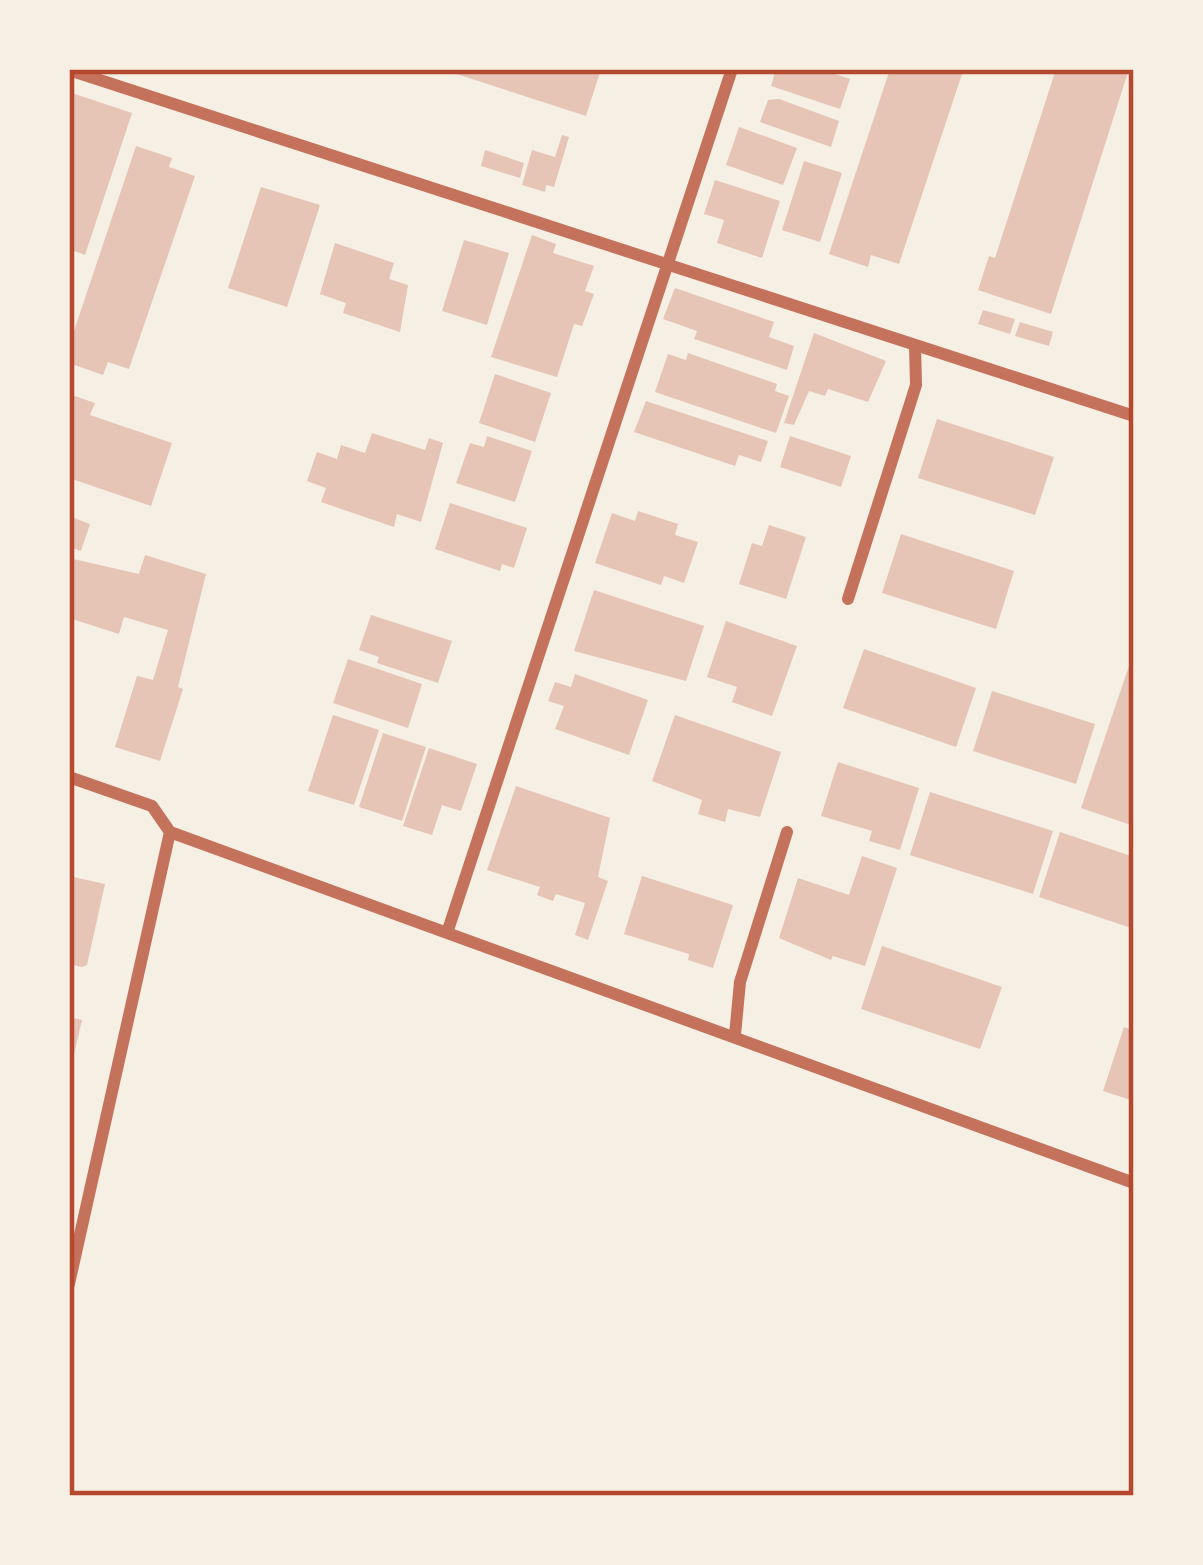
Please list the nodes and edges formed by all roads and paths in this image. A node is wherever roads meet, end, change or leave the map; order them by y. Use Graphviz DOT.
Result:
graph roads {
  1 [pos="732,69"];
  2 [pos="69,70"];
  3 [pos="670,261"];
  4 [pos="915,345"];
  5 [pos="1134,416"];
  6 [pos="848,599"];
  7 [pos="69,778"];
  8 [pos="170,832"];
  9 [pos="787,832"];
  10 [pos="448,930"];
  11 [pos="735,1035"];
  12 [pos="1134,1183"];
  13 [pos="69,1285"];
  1 -- 3 [label="street"];
  2 -- 3 [label="street"];
  3 -- 4 [label="street"];
  3 -- 10 [label="street"];
  4 -- 5 [label="street"];
  4 -- 6 [label="street"];
  7 -- 8 [label="street"];
  8 -- 10 [label="street"];
  8 -- 13 [label="street"];
  9 -- 11 [label="street"];
  10 -- 11 [label="street"];
  11 -- 12 [label="street"];
}
